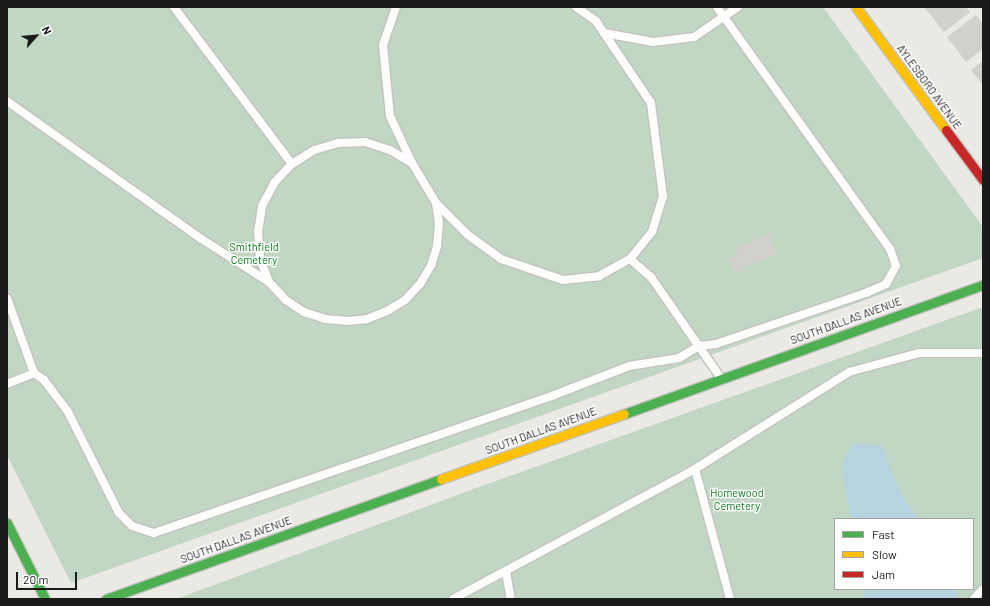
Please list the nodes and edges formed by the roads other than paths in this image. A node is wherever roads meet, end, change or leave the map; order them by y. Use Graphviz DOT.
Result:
graph roads {
  1 [pos="174,7"];
  2 [pos="396,7"];
  3 [pos="576,7"];
  4 [pos="717,7"];
  5 [pos="738,7"];
  6 [pos="856,7"];
  7 [pos="724,17"];
  8 [pos="604,33"];
  9 [pos="7,102"];
  10 [pos="412,163"];
  11 [pos="292,164"];
  12 [pos="983,180"];
  13 [pos="436,203"];
  14 [pos="630,259"];
  15 [pos="269,282"];
  16 [pos="983,285"];
  17 [pos="7,298"];
  18 [pos="699,346"];
  19 [pos="983,353"];
  20 [pos="34,373"];
  21 [pos="722,379"];
  22 [pos="7,384"];
  23 [pos="695,469"];
  24 [pos="7,523"];
  25 [pos="506,572"];
  26 [pos="983,589"];
  27 [pos="45,599"];
  28 [pos="106,599"];
  29 [pos="453,599"];
  30 [pos="511,599"];
  31 [pos="730,599"];
  32 [pos="974,599"];
  1 -- 11 [label="lane"];
  2 -- 10 [label="lane"];
  3 -- 8 [label="lane"];
  4 -- 7 [label="lane"];
  5 -- 7 [label="lane"];
  6 -- 12 [label="street, AYLESBORO AVENUE"];
  7 -- 8 [label="lane"];
  7 -- 18 [label="lane"];
  8 -- 14 [label="lane"];
  9 -- 15 [label="lane"];
  10 -- 11 [label="lane"];
  10 -- 13 [label="lane"];
  11 -- 15 [label="lane"];
  13 -- 14 [label="lane"];
  13 -- 15 [label="lane"];
  14 -- 18 [label="lane"];
  16 -- 21 [label="street, SOUTH DALLAS AVENUE"];
  17 -- 20 [label="lane"];
  18 -- 20 [label="lane"];
  18 -- 21 [label="lane"];
  19 -- 23 [label="lane"];
  20 -- 22 [label="lane"];
  21 -- 28 [label="street, SOUTH DALLAS AVENUE"];
  23 -- 25 [label="lane"];
  23 -- 31 [label="lane"];
  24 -- 27 [label="street"];
  25 -- 29 [label="lane"];
  25 -- 30 [label="lane"];
  26 -- 32 [label="lane"];
}
